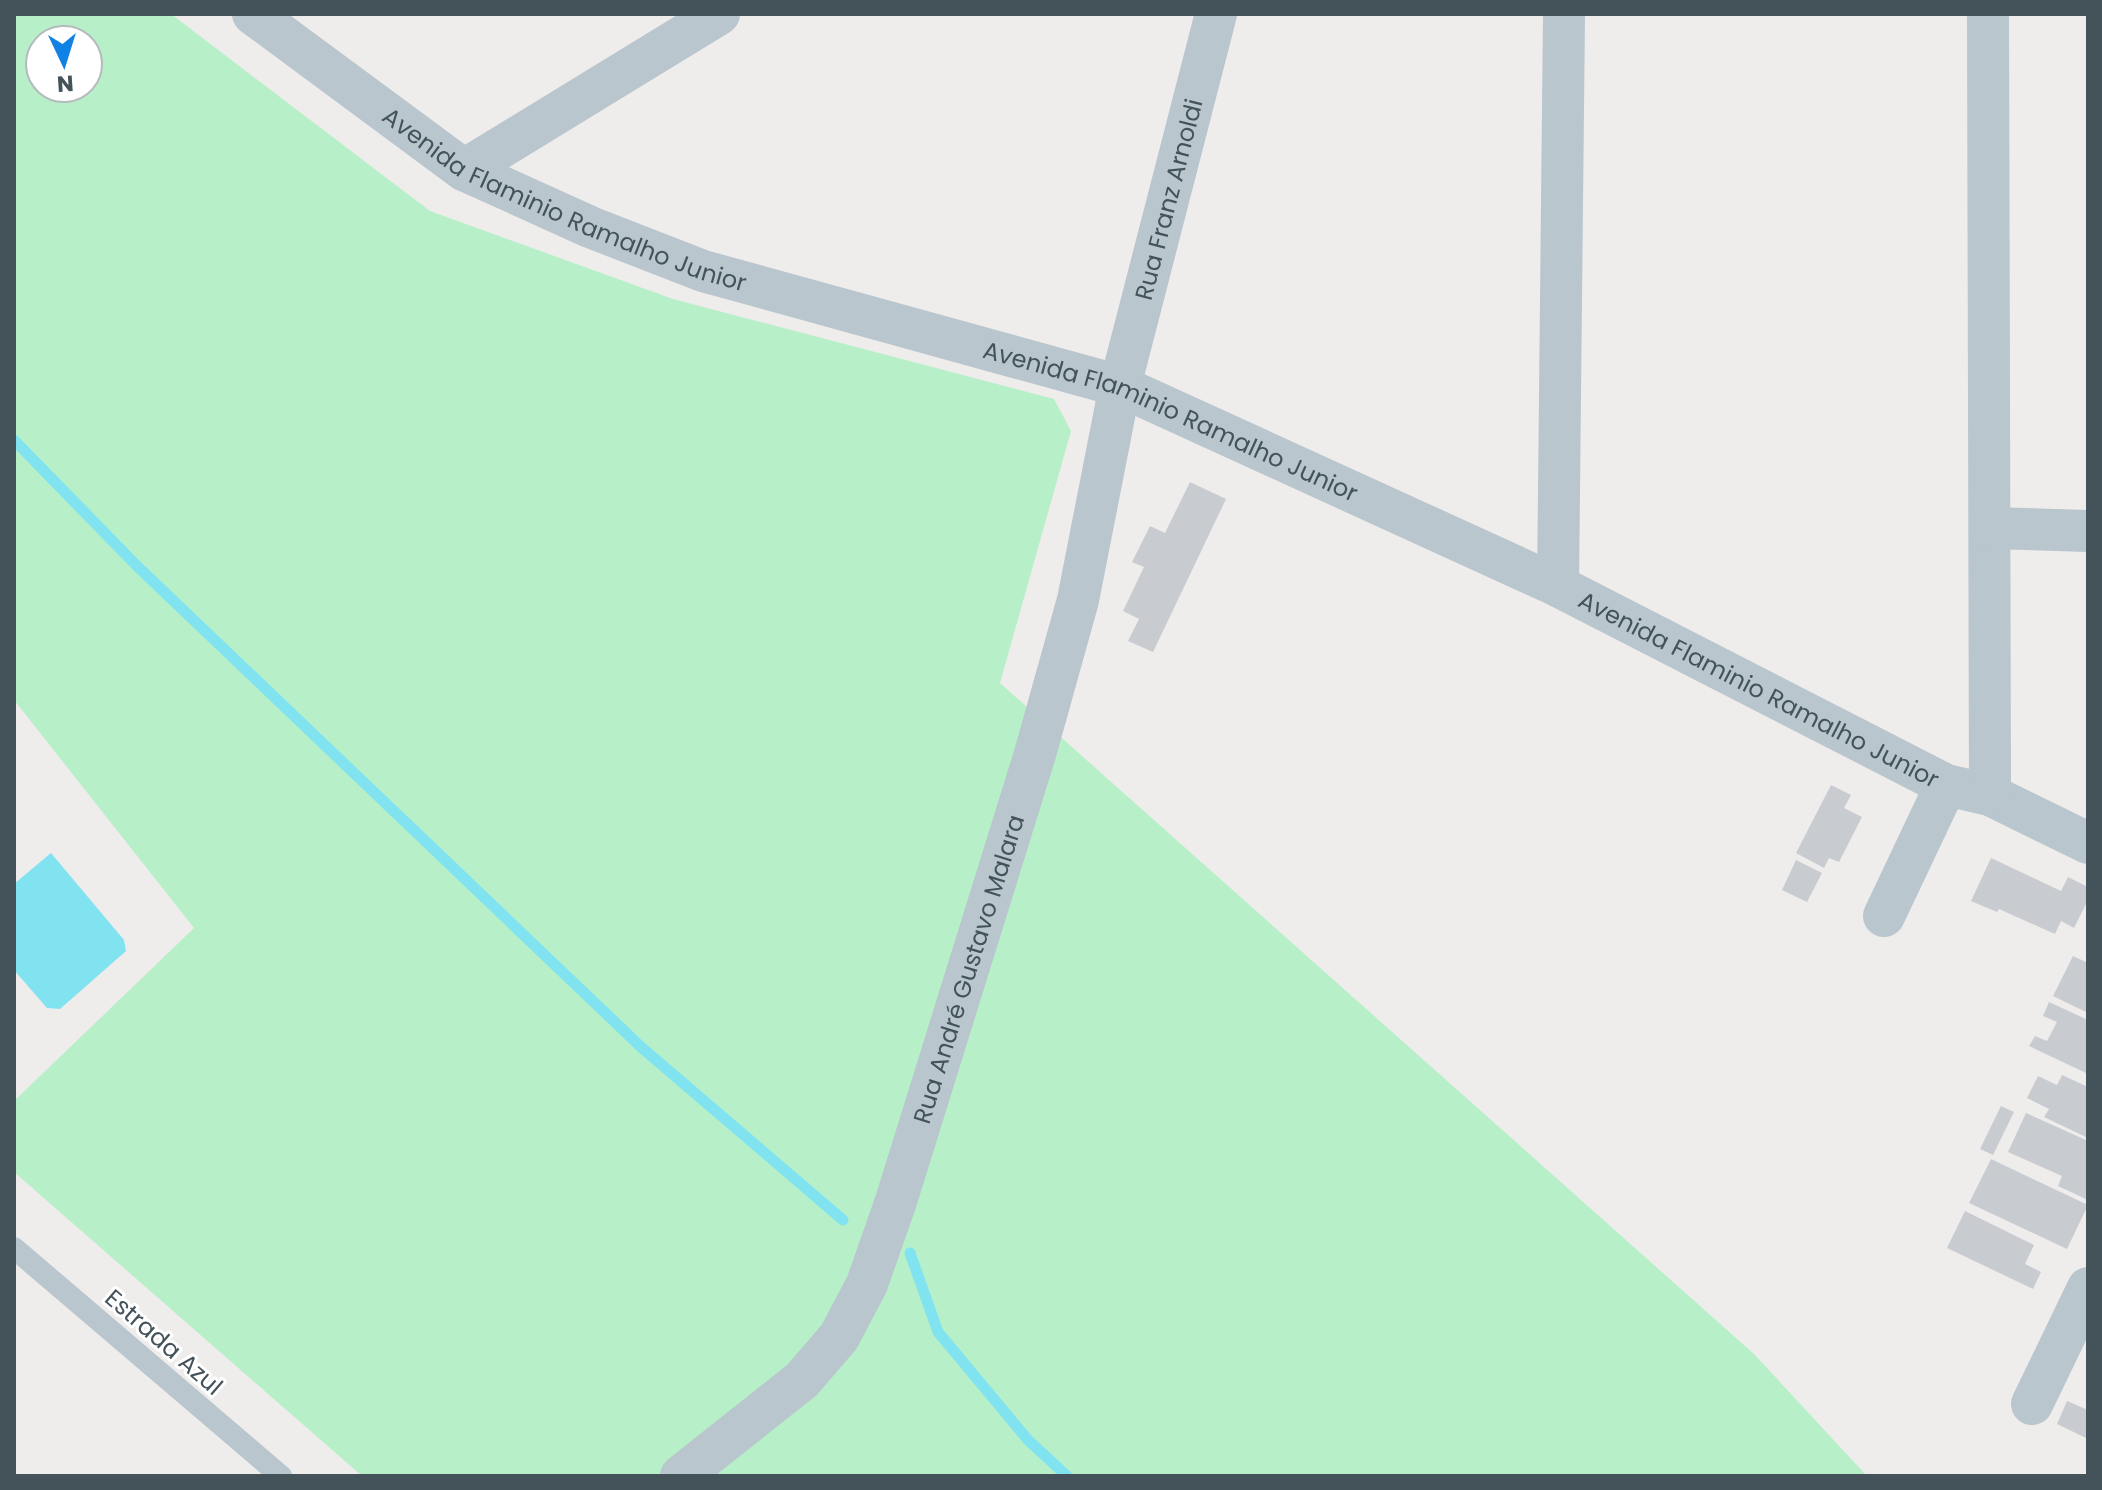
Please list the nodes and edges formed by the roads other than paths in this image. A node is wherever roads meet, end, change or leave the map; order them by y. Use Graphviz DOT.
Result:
graph roads {
  1 [pos="253,14"];
  2 [pos="719,14"];
  3 [pos="1216,14"];
  4 [pos="1564,14"];
  5 [pos="1988,14"];
  6 [pos="464,170"];
  7 [pos="1120,386"];
  8 [pos="1990,528"];
  9 [pos="2088,531"];
  10 [pos="1558,586"];
  11 [pos="1946,785"];
  12 [pos="1990,795"];
  13 [pos="2088,843"];
  14 [pos="1884,916"];
  15 [pos="14,1248"];
  16 [pos="2088,1288"];
  17 [pos="2032,1404"];
  18 [pos="281,1476"];
  19 [pos="681,1476"];
  1 -- 6 [label="street, Avenida Flaminio Ramalho Junior"];
  2 -- 6 [label="street"];
  3 -- 7 [label="street, Rua Franz Arnoldi"];
  4 -- 10 [label="street"];
  5 -- 8 [label="street"];
  6 -- 7 [label="street, Avenida Flaminio Ramalho Junior"];
  7 -- 10 [label="street, Avenida Flaminio Ramalho Junior"];
  7 -- 19 [label="street, Rua André Gustavo Malara"];
  8 -- 9 [label="street"];
  8 -- 12 [label="street"];
  10 -- 11 [label="street, Avenida Flaminio Ramalho Junior"];
  11 -- 12 [label="street, Avenida Flaminio Ramalho Junior"];
  11 -- 14 [label="street"];
  12 -- 13 [label="street, Avenida Flaminio Ramalho Junior"];
  15 -- 18 [label="lane, Estrada Azul"];
  16 -- 17 [label="street"];
}
